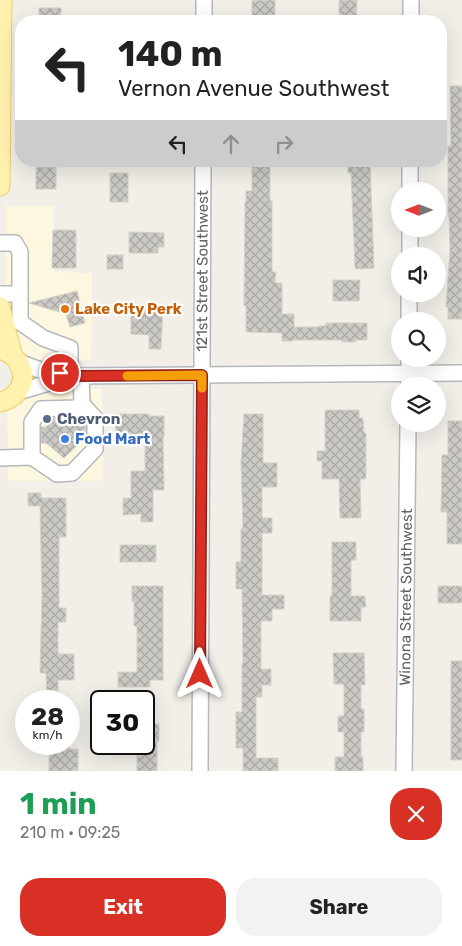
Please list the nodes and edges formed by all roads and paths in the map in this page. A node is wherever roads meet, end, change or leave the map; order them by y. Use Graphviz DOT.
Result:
graph roads {
  1 [pos="2,0"];
  2 [pos="204,0"];
  3 [pos="411,0"];
  4 [pos="204,15"];
  5 [pos="411,15"];
  6 [pos="203,167"];
  7 [pos="410,167"];
  8 [pos="410,182"];
  9 [pos="0,186"];
  10 [pos="0,243"];
  11 [pos="0,294"];
  12 [pos="20,294"];
  13 [pos="0,307"];
  14 [pos="10,355"];
  15 [pos="409,373"];
  16 [pos="462,373"];
  17 [pos="75,375"];
  18 [pos="202,375"];
  19 [pos="6,401"];
  20 [pos="82,404"];
  21 [pos="408,432"];
  22 [pos="32,457"];
  23 [pos="0,458"];
  24 [pos="200,771"];
  25 [pos="404,771"];
  1 -- 9 [label="main road"];
  2 -- 4 [label="street"];
  3 -- 5 [label="street"];
  6 -- 18 [label="street, 121st Street Southwest"];
  7 -- 8 [label="street"];
  10 -- 12 [label="street"];
  11 -- 12 [label="street"];
  12 -- 17 [label="street"];
  13 -- 14 [label="main road"];
  14 -- 17 [label="street"];
  14 -- 19 [label="main road"];
  15 -- 16 [label="street"];
  15 -- 18 [label="street"];
  17 -- 18 [label="street"];
  17 -- 19 [label="street"];
  17 -- 20 [label="street"];
  18 -- 24 [label="street, 121st Street Southwest"];
  20 -- 22 [label="street"];
  20 -- 22 [label="street"];
  21 -- 25 [label="street, Winona Street Southwest"];
  22 -- 23 [label="street"];
}
